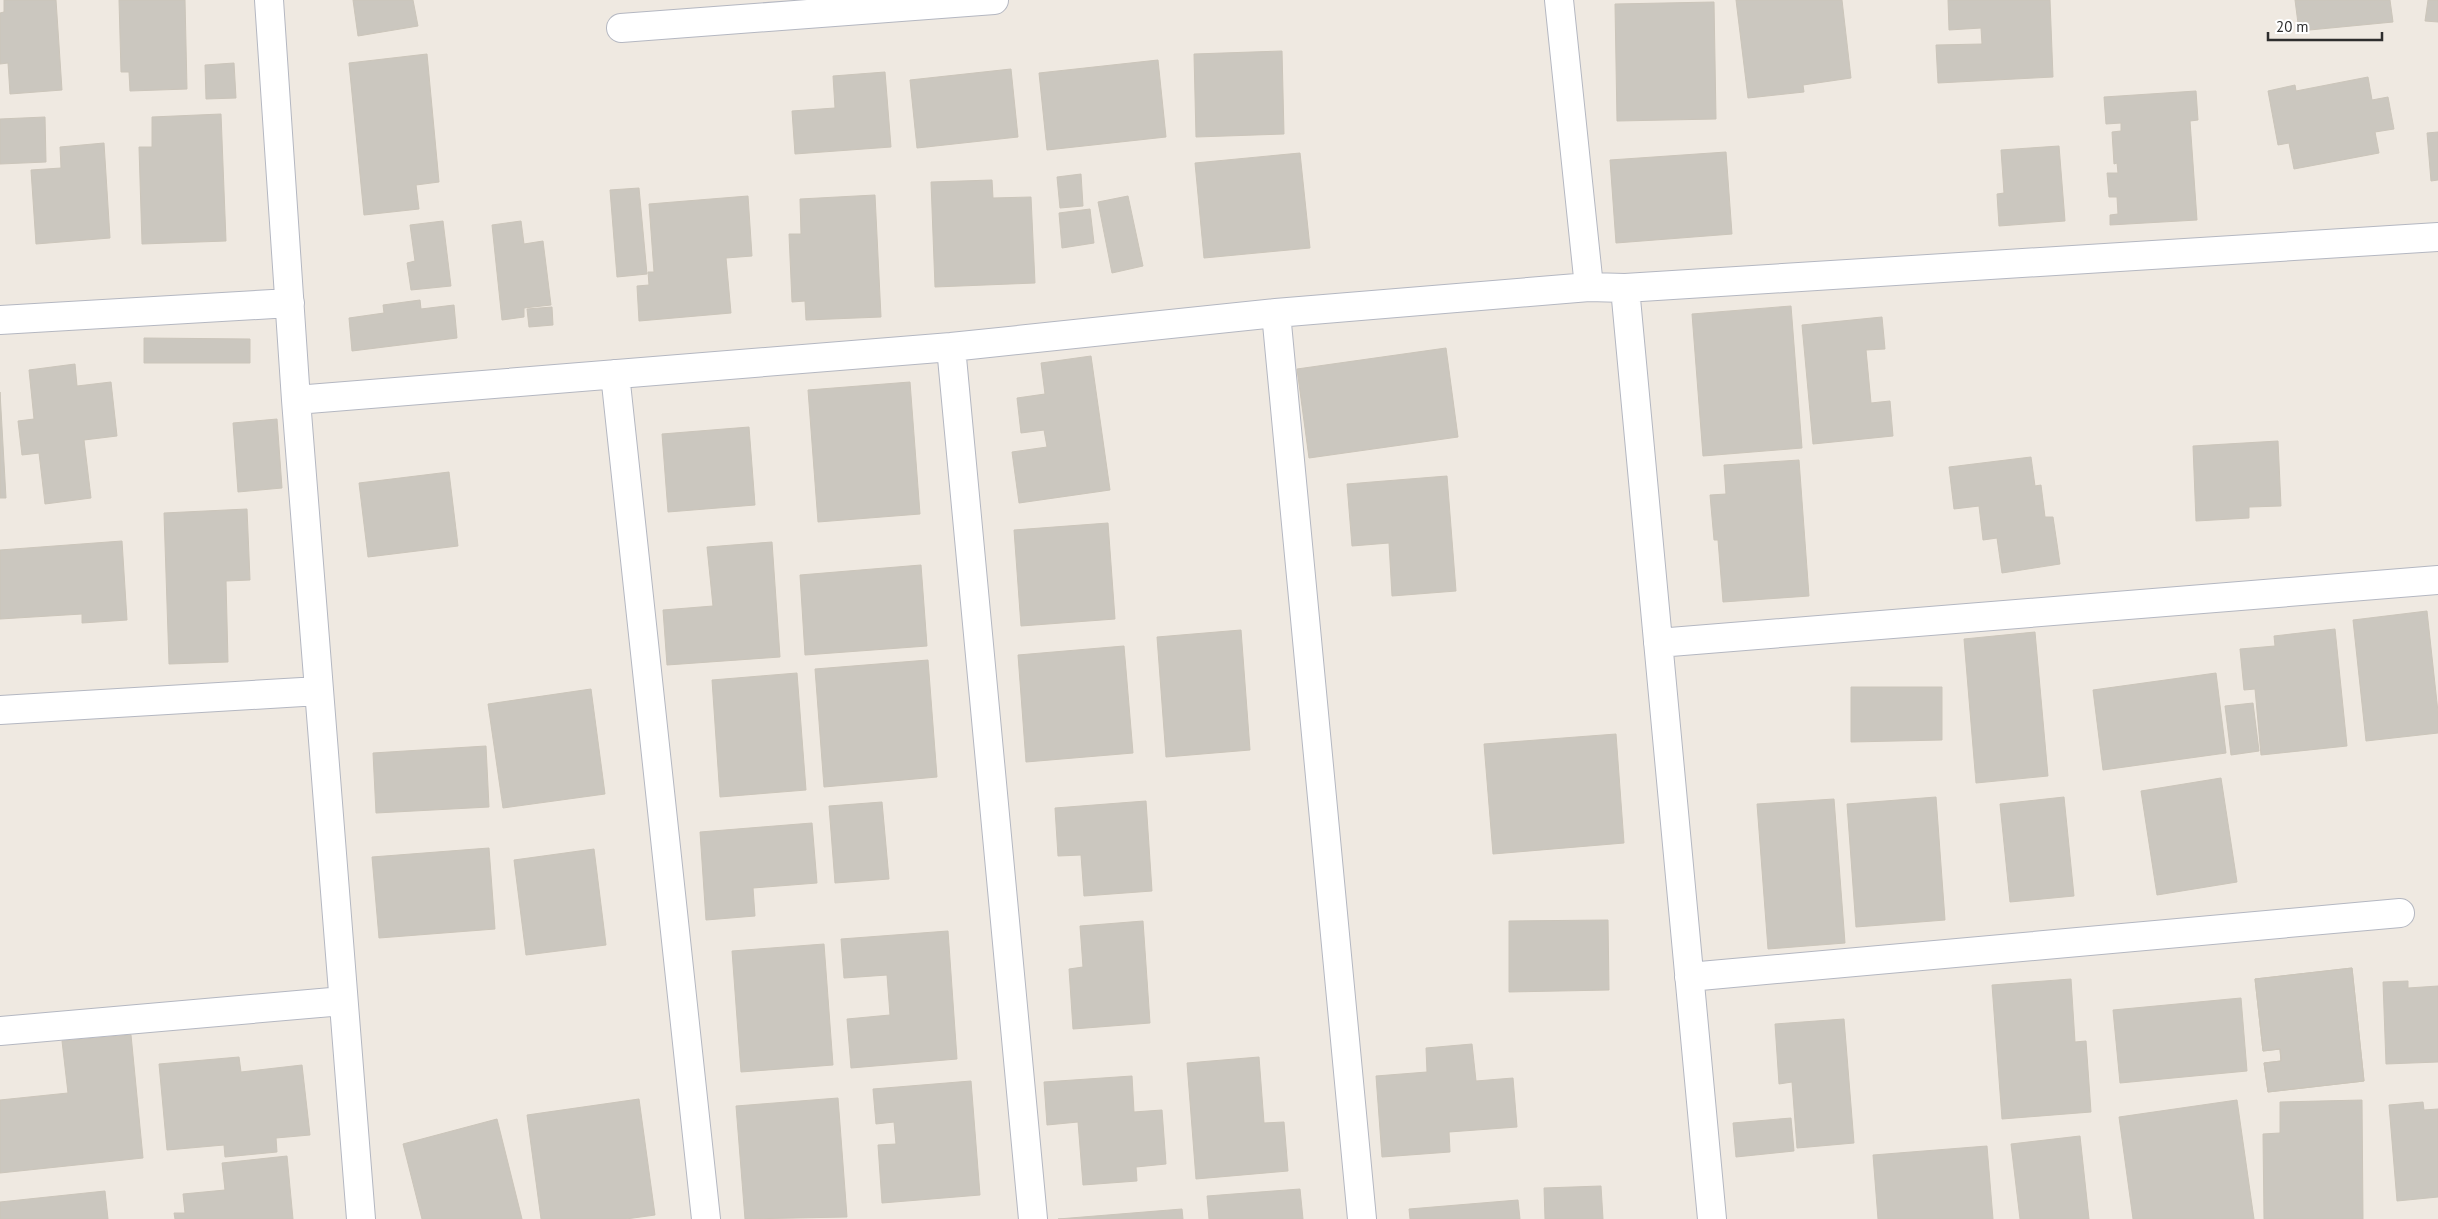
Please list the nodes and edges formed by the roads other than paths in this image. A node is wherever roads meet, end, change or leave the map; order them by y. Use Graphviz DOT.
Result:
graph roads {
  1 [pos="269,0"];
  2 [pos="994,0"];
  3 [pos="1558,0"];
  4 [pos="621,28"];
  5 [pos="2438,237"];
  6 [pos="1589,287"];
  7 [pos="1625,288"];
  8 [pos="290,304"];
  9 [pos="1276,313"];
  10 [pos="0,320"];
  11 [pos="952,347"];
  12 [pos="615,374"];
  13 [pos="296,400"];
  14 [pos="2438,580"];
  15 [pos="1658,643"];
  16 [pos="319,691"];
  17 [pos="0,710"];
  18 [pos="2400,913"];
  19 [pos="1689,977"];
  20 [pos="343,1001"];
  21 [pos="0,1031"];
  22 [pos="361,1219"];
  23 [pos="706,1219"];
  24 [pos="1033,1219"];
  25 [pos="1362,1219"];
  26 [pos="1712,1219"];
  1 -- 8 [label="street"];
  2 -- 4 [label="street"];
  3 -- 6 [label="street"];
  5 -- 7 [label="street"];
  6 -- 7 [label="street"];
  6 -- 9 [label="street"];
  7 -- 15 [label="street"];
  8 -- 10 [label="street"];
  8 -- 13 [label="street"];
  9 -- 11 [label="street"];
  9 -- 25 [label="street"];
  11 -- 12 [label="street"];
  11 -- 24 [label="street"];
  12 -- 13 [label="street"];
  12 -- 23 [label="street"];
  13 -- 16 [label="street"];
  14 -- 15 [label="street"];
  15 -- 19 [label="street"];
  16 -- 17 [label="street"];
  16 -- 20 [label="street"];
  18 -- 19 [label="street"];
  19 -- 26 [label="street"];
  20 -- 21 [label="street"];
  20 -- 22 [label="street"];
}
